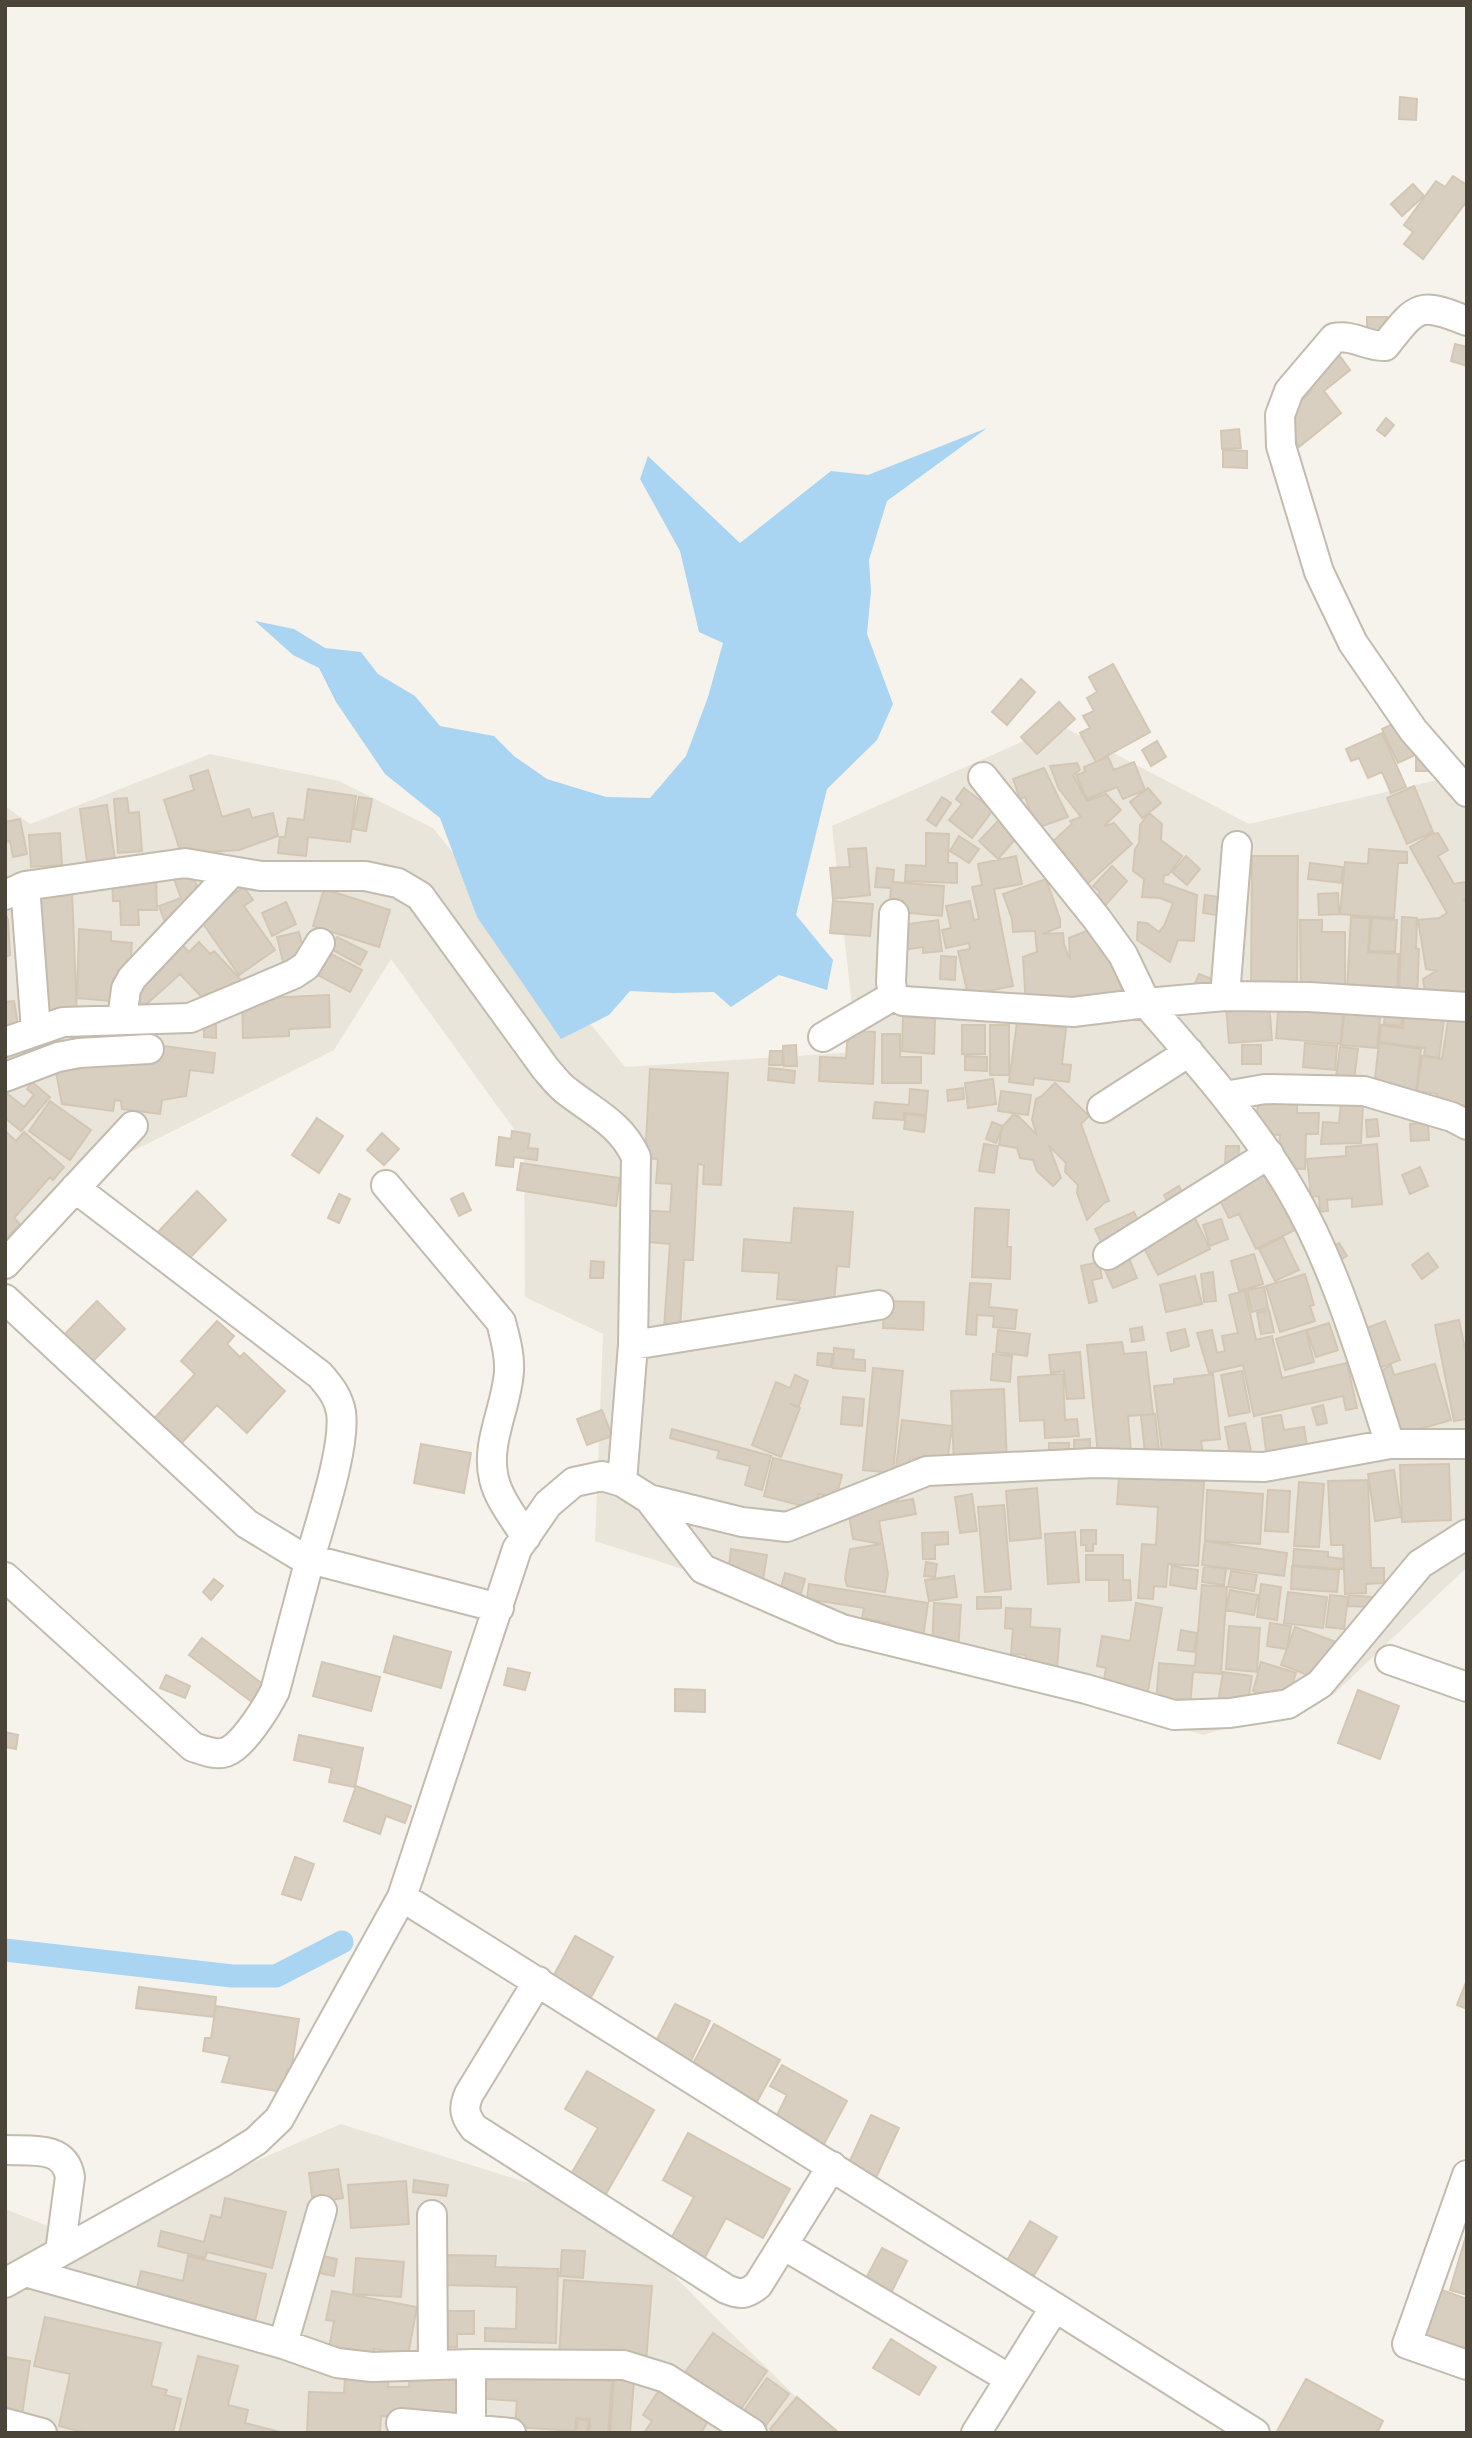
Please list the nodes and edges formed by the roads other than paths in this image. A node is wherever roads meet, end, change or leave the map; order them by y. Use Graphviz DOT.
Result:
graph roads {
  1 [pos="1467,321"];
  2 [pos="983,777"];
  3 [pos="1467,792"];
  4 [pos="1237,846"];
  5 [pos="232,872"];
  6 [pos="15,891"];
  7 [pos="894,914"];
  8 [pos="320,943"];
  9 [pos="893,996"];
  10 [pos="1225,996"];
  11 [pos="1146,1003"];
  12 [pos="1467,1007"];
  13 [pos="122,1019"];
  14 [pos="36,1030"];
  15 [pos="823,1037"];
  16 [pos="5,1042"];
  17 [pos="149,1049"];
  18 [pos="1189,1052"];
  19 [pos="5,1077"];
  20 [pos="1225,1096"];
  21 [pos="1102,1108"];
  22 [pos="1467,1125"];
  23 [pos="133,1126"];
  24 [pos="1269,1154"];
  25 [pos="386,1185"];
  26 [pos="75,1188"];
  27 [pos="1108,1255"];
  28 [pos="5,1264"];
  29 [pos="5,1299"];
  30 [pos="879,1305"];
  31 [pos="633,1345"];
  32 [pos="1390,1444"];
  33 [pos="1467,1444"];
  34 [pos="622,1482"];
  35 [pos="649,1499"];
  36 [pos="1467,1534"];
  37 [pos="526,1536"];
  38 [pos="310,1559"];
  39 [pos="5,1577"];
  40 [pos="499,1608"];
  41 [pos="1390,1660"];
  42 [pos="1467,1687"];
  43 [pos="402,1896"];
  44 [pos="538,1981"];
  45 [pos="5,2150"];
  46 [pos="832,2166"];
  47 [pos="1467,2175"];
  48 [pos="1462,2205"];
  49 [pos="323,2210"];
  50 [pos="432,2215"];
  51 [pos="783,2245"];
  52 [pos="60,2252"];
  53 [pos="15,2278"];
  54 [pos="1055,2307"];
  55 [pos="283,2344"];
  56 [pos="433,2364"];
  57 [pos="471,2364"];
  58 [pos="1467,2365"];
  59 [pos="1010,2379"];
  60 [pos="5,2423"];
  61 [pos="401,2423"];
  62 [pos="471,2427"];
  63 [pos="986,2429"];
  64 [pos="42,2433"];
  65 [pos="511,2433"];
  66 [pos="752,2433"];
  67 [pos="1255,2433"];
  1 -- 3 [label="street"];
  2 -- 11 [label="street"];
  4 -- 10 [label="street"];
  5 -- 6 [label="street"];
  5 -- 13 [label="street"];
  5 -- 31 [label="street"];
  6 -- 14 [label="street"];
  7 -- 9 [label="street"];
  8 -- 13 [label="street"];
  9 -- 11 [label="street"];
  9 -- 15 [label="street"];
  10 -- 11 [label="street"];
  10 -- 12 [label="street"];
  11 -- 18 [label="street"];
  13 -- 14 [label="street"];
  14 -- 16 [label="street"];
  17 -- 19 [label="street"];
  18 -- 20 [label="street"];
  18 -- 21 [label="street"];
  20 -- 22 [label="street"];
  20 -- 24 [label="street"];
  23 -- 26 [label="street"];
  24 -- 27 [label="street"];
  24 -- 32 [label="street"];
  25 -- 37 [label="street"];
  26 -- 28 [label="street"];
  26 -- 38 [label="street"];
  29 -- 38 [label="street"];
  30 -- 31 [label="street"];
  31 -- 34 [label="street"];
  32 -- 33 [label="street"];
  32 -- 35 [label="street"];
  34 -- 35 [label="street"];
  34 -- 37 [label="street"];
  35 -- 36 [label="street"];
  37 -- 40 [label="street"];
  38 -- 39 [label="street"];
  38 -- 40 [label="street"];
  40 -- 43 [label="street"];
  41 -- 42 [label="street"];
  43 -- 44 [label="street"];
  43 -- 52 [label="street"];
  44 -- 46 [label="street"];
  44 -- 51 [label="street"];
  45 -- 52 [label="street"];
  46 -- 51 [label="street"];
  46 -- 54 [label="street"];
  47 -- 48 [label="street"];
  48 -- 58 [label="street"];
  49 -- 55 [label="street"];
  50 -- 56 [label="street"];
  51 -- 59 [label="street"];
  52 -- 53 [label="street"];
  53 -- 55 [label="street"];
  54 -- 59 [label="street"];
  54 -- 67 [label="street"];
  55 -- 56 [label="street"];
  56 -- 57 [label="street"];
  57 -- 62 [label="street"];
  57 -- 66 [label="street"];
  59 -- 63 [label="street"];
  60 -- 64 [label="street"];
  61 -- 62 [label="street"];
  62 -- 65 [label="street"];
}
